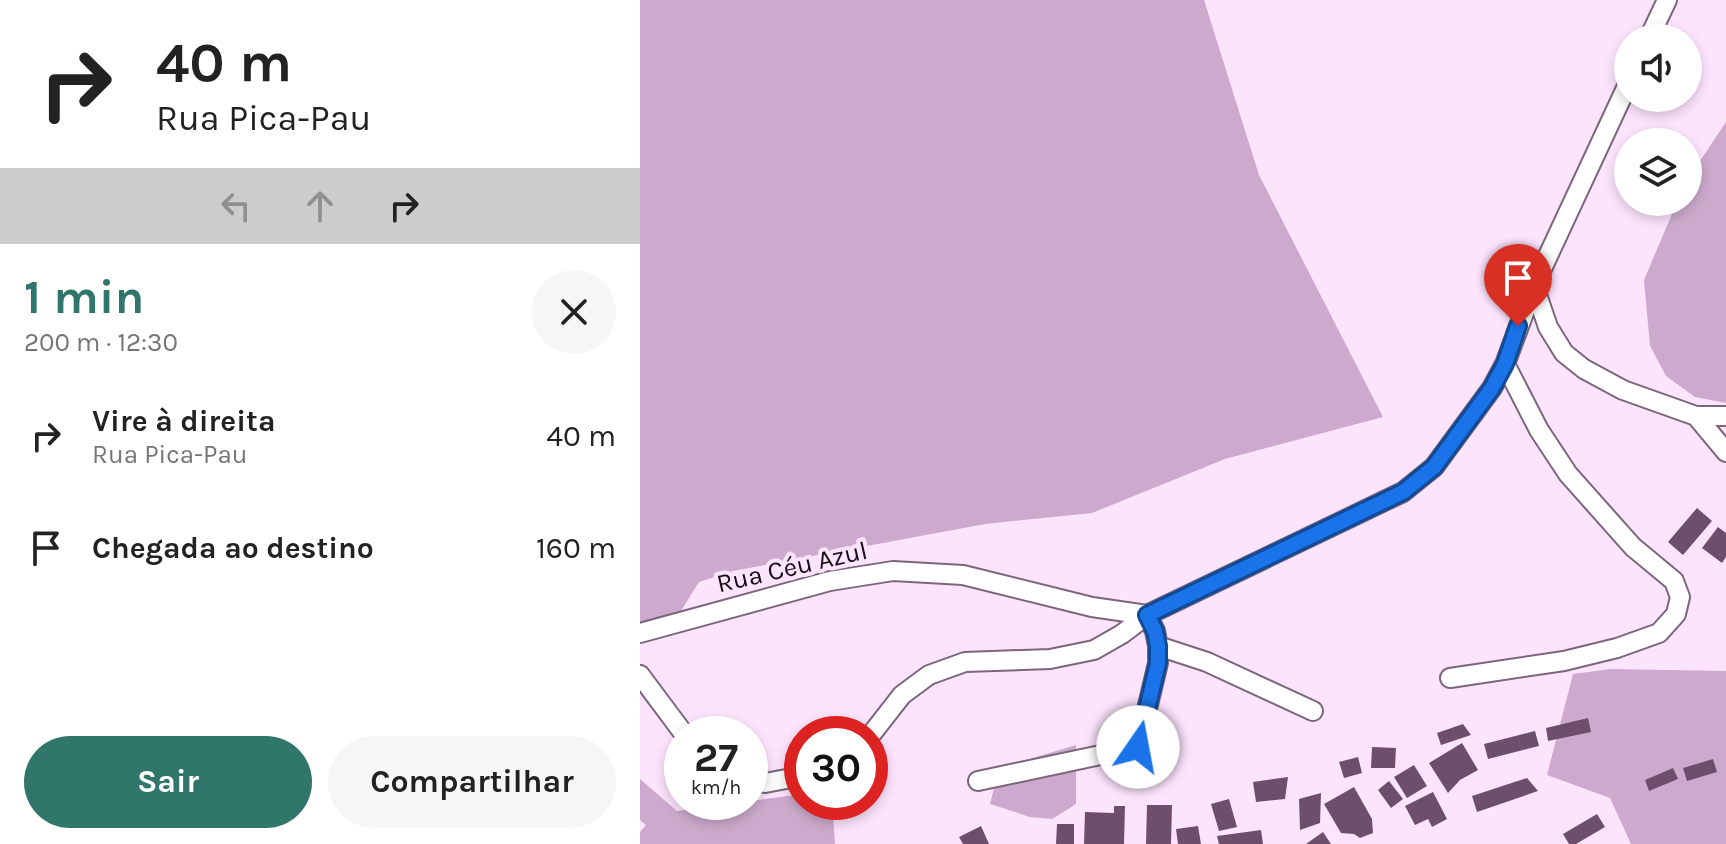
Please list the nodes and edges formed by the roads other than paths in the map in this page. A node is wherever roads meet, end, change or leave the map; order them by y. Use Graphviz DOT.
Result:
graph roads {
  1 [pos="1667,0"];
  2 [pos="1656,24"];
  3 [pos="1615,112"];
  4 [pos="1534,286"];
  5 [pos="1505,364"];
  6 [pos="1696,416"];
  7 [pos="1726,416"];
  8 [pos="1726,452"];
  9 [pos="1147,615"];
  10 [pos="640,633"];
  11 [pos="1158,646"];
  12 [pos="640,675"];
  13 [pos="1450,678"];
  14 [pos="1313,711"];
  15 [pos="671,716"];
  16 [pos="886,716"];
  17 [pos="978,781"];
  1 -- 2 [label="street"];
  3 -- 4 [label="street"];
  4 -- 5 [label="street"];
  4 -- 6 [label="street"];
  5 -- 9 [label="street"];
  5 -- 13 [label="street"];
  6 -- 7 [label="street"];
  6 -- 8 [label="street"];
  9 -- 10 [label="street, Rua Céu Azul"];
  9 -- 11 [label="street"];
  9 -- 16 [label="street"];
  11 -- 14 [label="street"];
  11 -- 17 [label="street"];
  12 -- 15 [label="street"];
}
